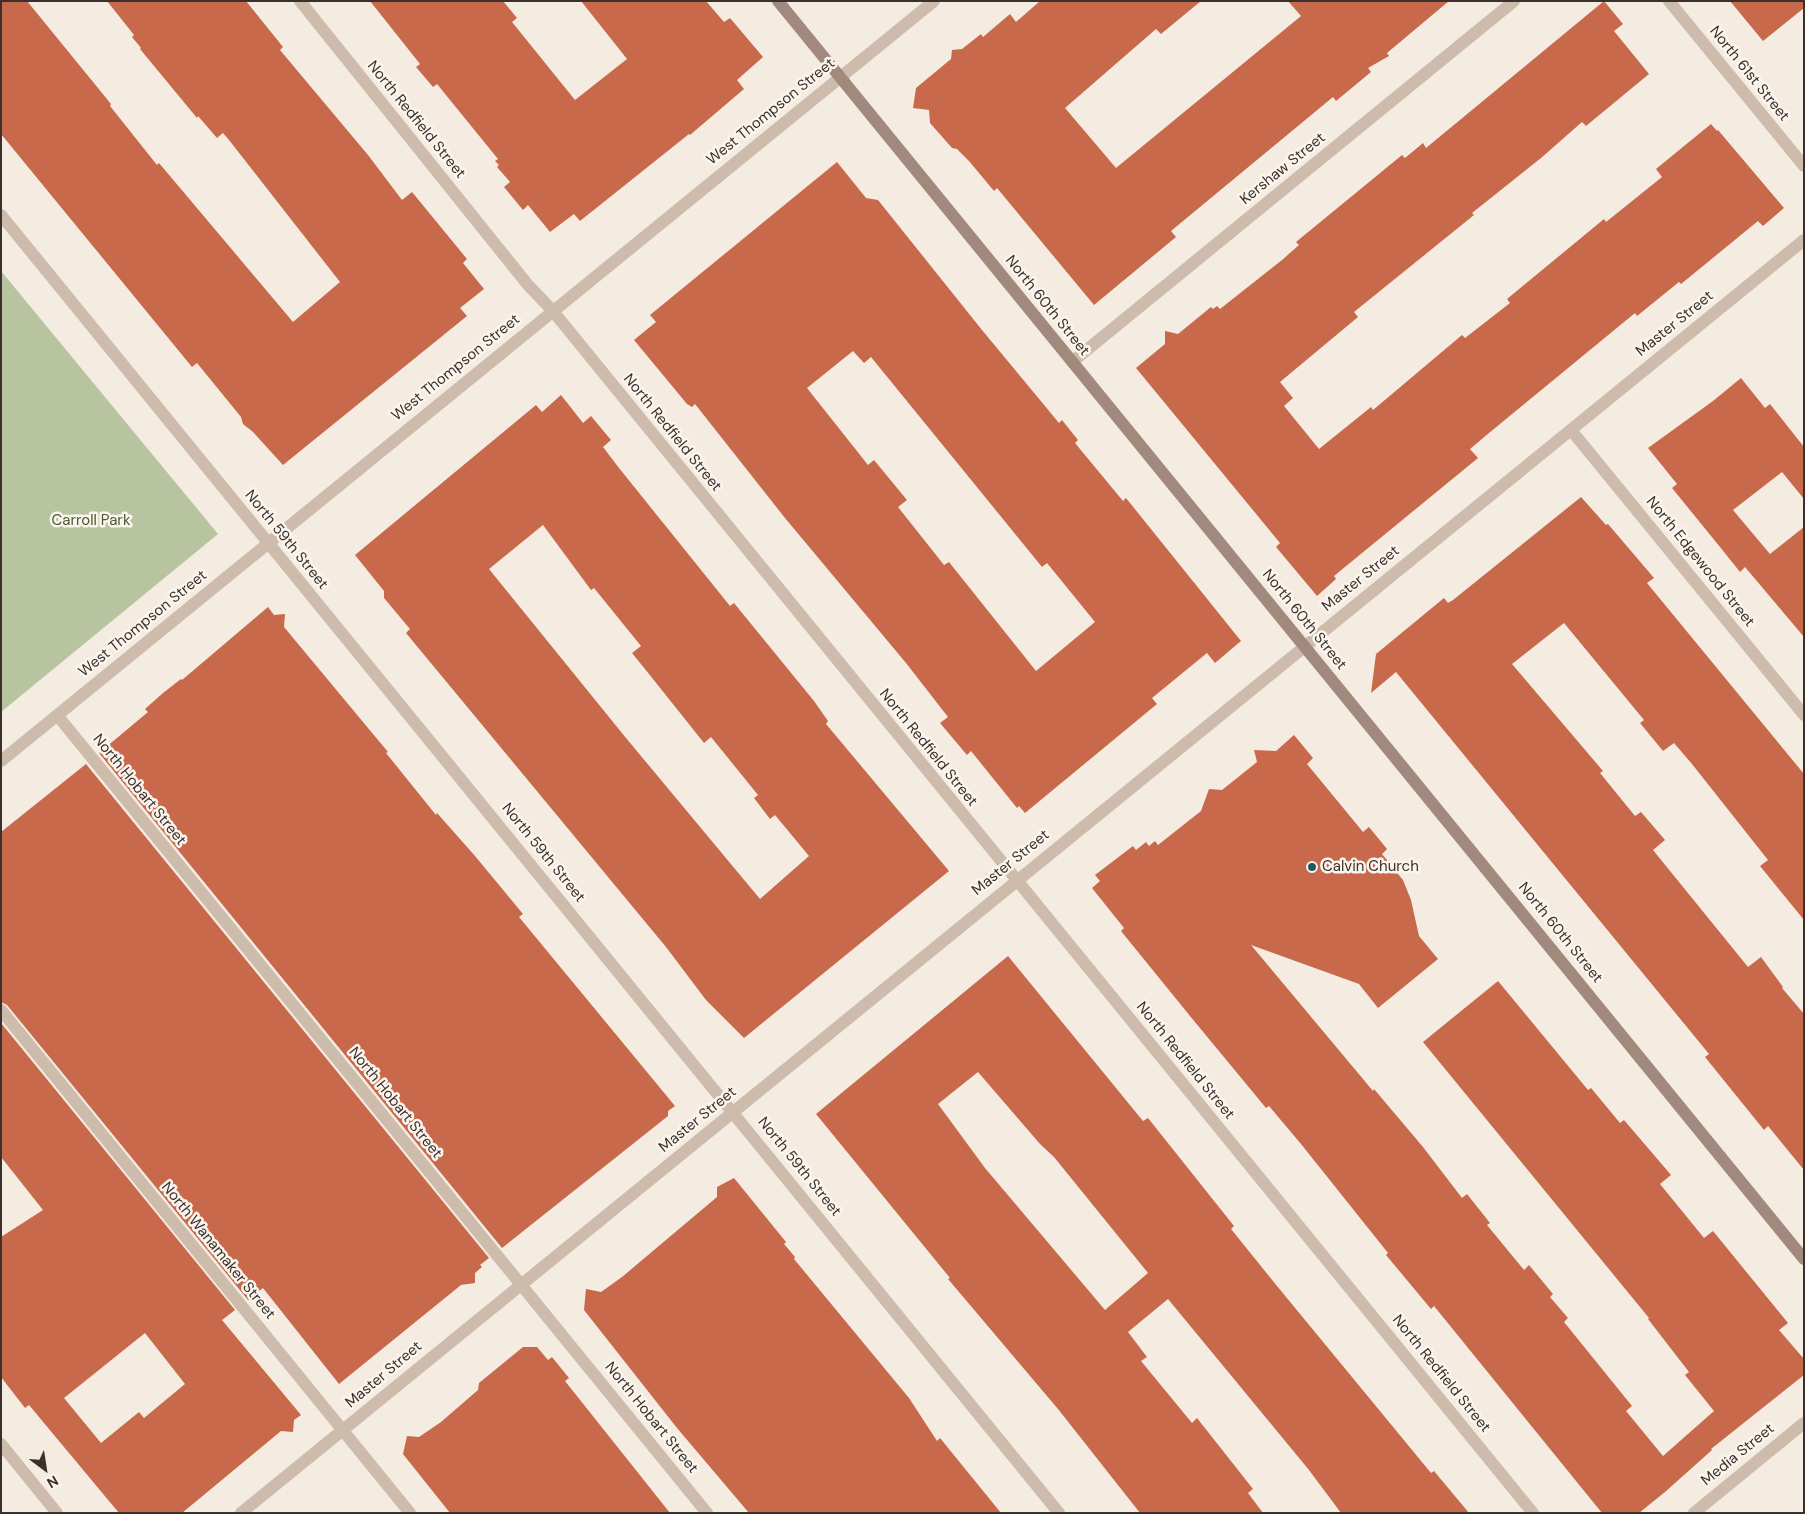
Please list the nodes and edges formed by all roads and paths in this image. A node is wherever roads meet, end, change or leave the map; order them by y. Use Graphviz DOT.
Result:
graph roads {
  1 [pos="300,1"];
  2 [pos="778,1"];
  3 [pos="934,1"];
  4 [pos="1514,1"];
  5 [pos="1670,1"];
  6 [pos="840,77"];
  7 [pos="1804,166"];
  8 [pos="1,215"];
  9 [pos="1804,240"];
  10 [pos="552,310"];
  11 [pos="1072,362"];
  12 [pos="1571,430"];
  13 [pos="268,543"];
  14 [pos="1304,646"];
  15 [pos="57,715"];
  16 [pos="1804,715"];
  17 [pos="1,761"];
  18 [pos="1016,880"];
  19 [pos="1,1010"];
  20 [pos="734,1112"];
  21 [pos="1804,1259"];
  22 [pos="521,1284"];
  23 [pos="1804,1423"];
  24 [pos="343,1430"];
  25 [pos="1,1444"];
  26 [pos="57,1513"];
  27 [pos="241,1513"];
  28 [pos="410,1513"];
  29 [pos="707,1513"];
  30 [pos="1059,1513"];
  31 [pos="1533,1513"];
  32 [pos="1694,1513"];
  1 -- 10 [label="street, North Redfield Street"];
  2 -- 6 [label="street, North 60th Street"];
  3 -- 6 [label="street, West Thompson Street"];
  4 -- 11 [label="street, Kershaw Street"];
  5 -- 7 [label="street, North 61st Street"];
  6 -- 10 [label="street, West Thompson Street"];
  6 -- 11 [label="street, North 60th Street"];
  8 -- 13 [label="street, North 59th Street"];
  9 -- 12 [label="street, Master Street"];
  10 -- 13 [label="street, West Thompson Street"];
  10 -- 18 [label="street, North Redfield Street"];
  11 -- 14 [label="street, North 60th Street"];
  12 -- 14 [label="street, Master Street"];
  12 -- 16 [label="street, North Edgewood Street"];
  13 -- 15 [label="street, West Thompson Street"];
  13 -- 20 [label="street, North 59th Street"];
  14 -- 18 [label="street, Master Street"];
  14 -- 21 [label="street, North 60th Street"];
  15 -- 17 [label="street, West Thompson Street"];
  15 -- 22 [label="street, North Hobart Street"];
  18 -- 20 [label="street, Master Street"];
  18 -- 31 [label="street, North Redfield Street"];
  19 -- 24 [label="street, North Wanamaker Street"];
  20 -- 22 [label="street, Master Street"];
  20 -- 30 [label="street, North 59th Street"];
  22 -- 24 [label="street, Master Street"];
  22 -- 29 [label="street, North Hobart Street"];
  23 -- 32 [label="street, Media Street"];
  24 -- 27 [label="street, Master Street"];
  24 -- 28 [label="street, North Wanamaker Street"];
  25 -- 26 [label="street"];
}
